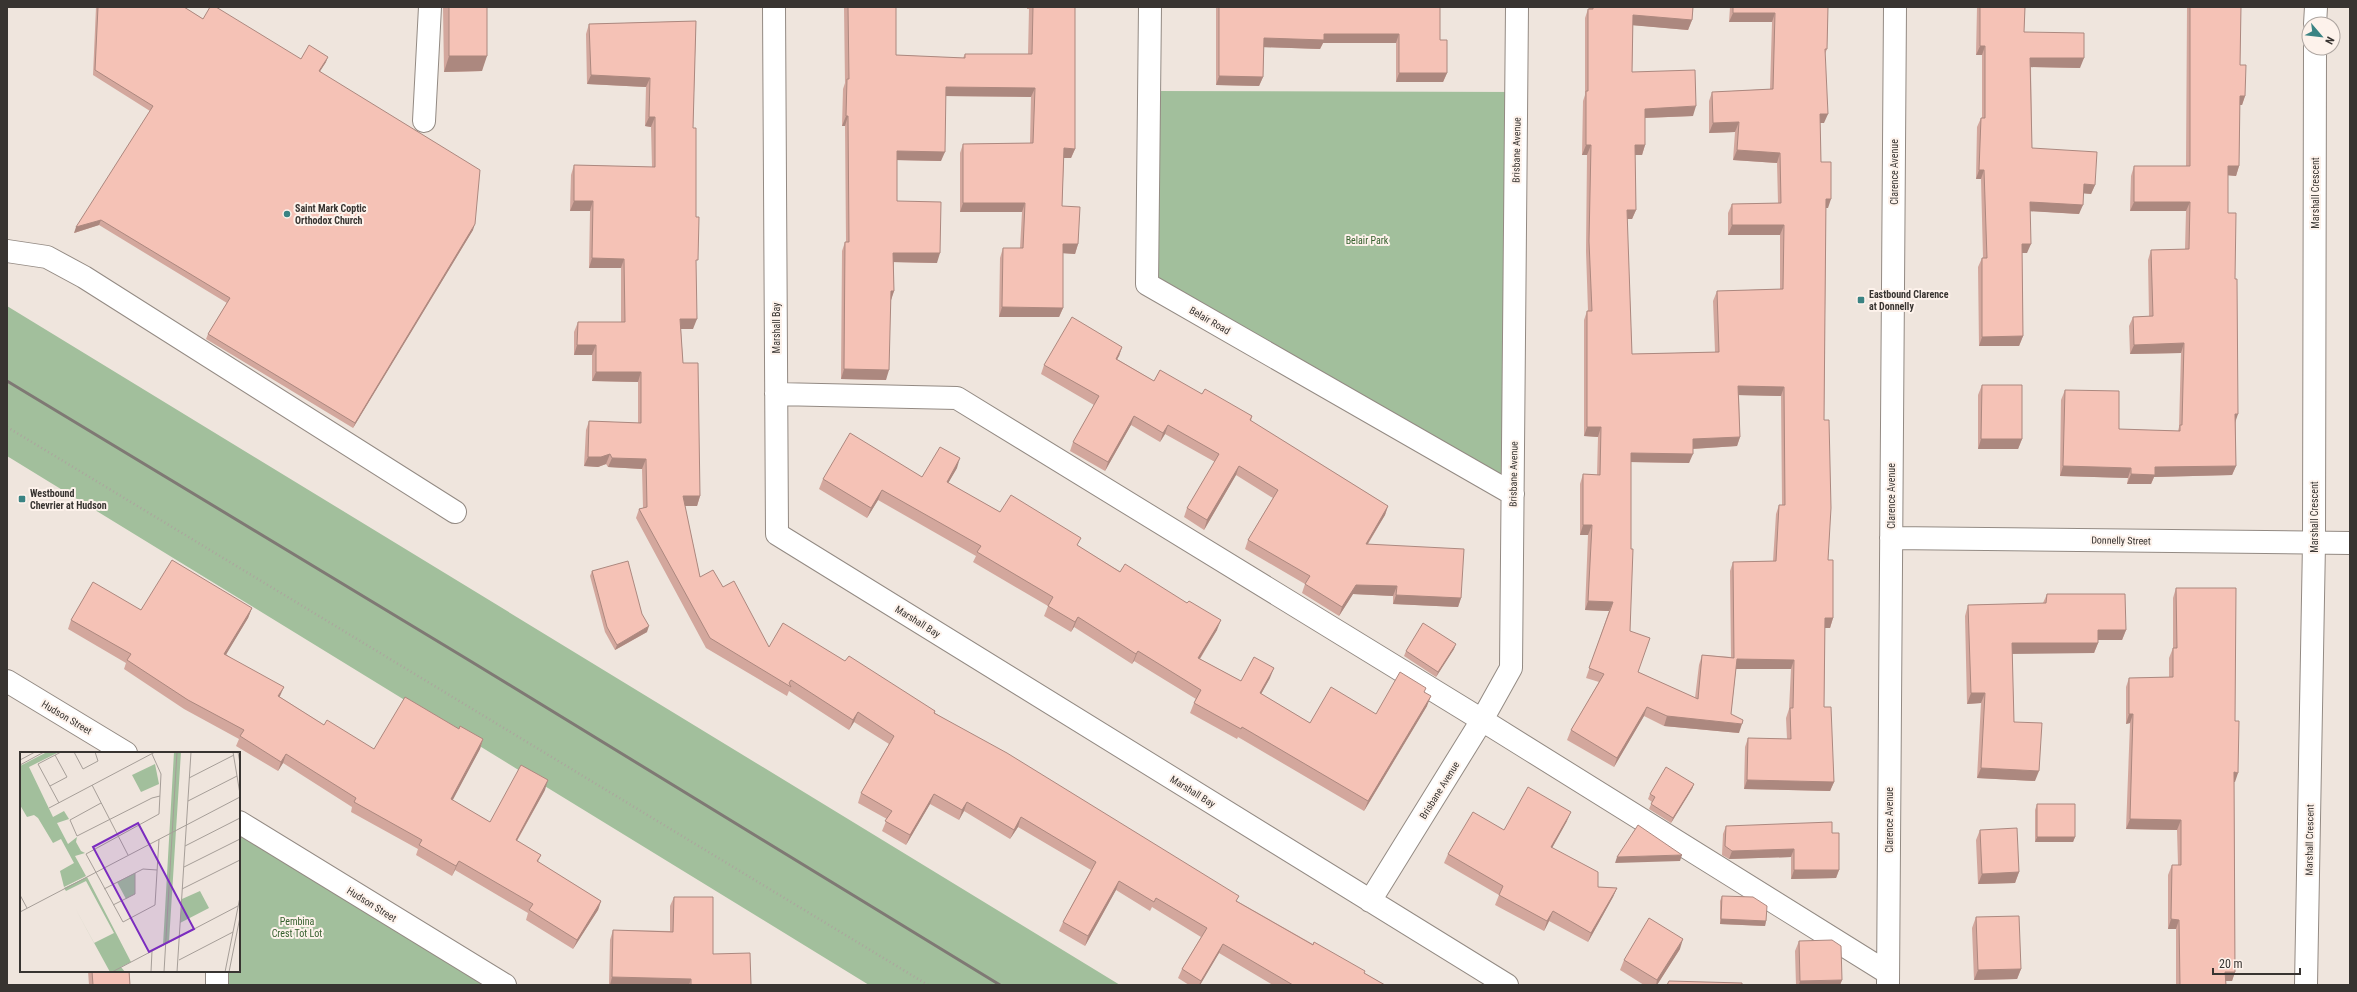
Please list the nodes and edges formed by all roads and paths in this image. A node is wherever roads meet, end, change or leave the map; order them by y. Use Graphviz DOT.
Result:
graph roads {
  1 [pos="430,7"];
  2 [pos="774,7"];
  3 [pos="1150,7"];
  4 [pos="1517,7"];
  5 [pos="1895,7"];
  6 [pos="2315,56"];
  7 [pos="424,121"];
  8 [pos="7,251"];
  9 [pos="776,394"];
  10 [pos="7,427"];
  11 [pos="1513,494"];
  12 [pos="455,512"];
  13 [pos="1891,538"];
  14 [pos="2314,543"];
  15 [pos="2350,543"];
  16 [pos="7,681"];
  17 [pos="1482,720"];
  18 [pos="124,752"];
  19 [pos="240,823"];
  20 [pos="1370,901"];
  21 [pos="217,972"];
  22 [pos="1888,979"];
  23 [pos="217,985"];
  24 [pos="504,985"];
  25 [pos="928,985"];
  26 [pos="1507,985"];
  27 [pos="2306,985"];
  1 -- 7 [label="street"];
  2 -- 9 [label="street, Marshall Bay"];
  3 -- 11 [label="street, Belair Road"];
  4 -- 11 [label="street, Brisbane Avenue"];
  5 -- 13 [label="street, Clarence Avenue"];
  6 -- 14 [label="street, Marshall Crescent"];
  8 -- 12 [label="street"];
  9 -- 17 [label="street"];
  9 -- 20 [label="street, Marshall Bay"];
  10 -- 25 [label="path"];
  11 -- 17 [label="street, Brisbane Avenue"];
  13 -- 14 [label="street, Donnelly Street"];
  13 -- 22 [label="street, Clarence Avenue"];
  14 -- 15 [label="street, Donnelly Street"];
  14 -- 27 [label="street, Marshall Crescent"];
  16 -- 18 [label="street, Hudson Street"];
  17 -- 20 [label="street, Brisbane Avenue"];
  17 -- 22 [label="street"];
  19 -- 24 [label="street, Hudson Street"];
  20 -- 26 [label="street, Marshall Bay"];
  21 -- 23 [label="street"];
}
